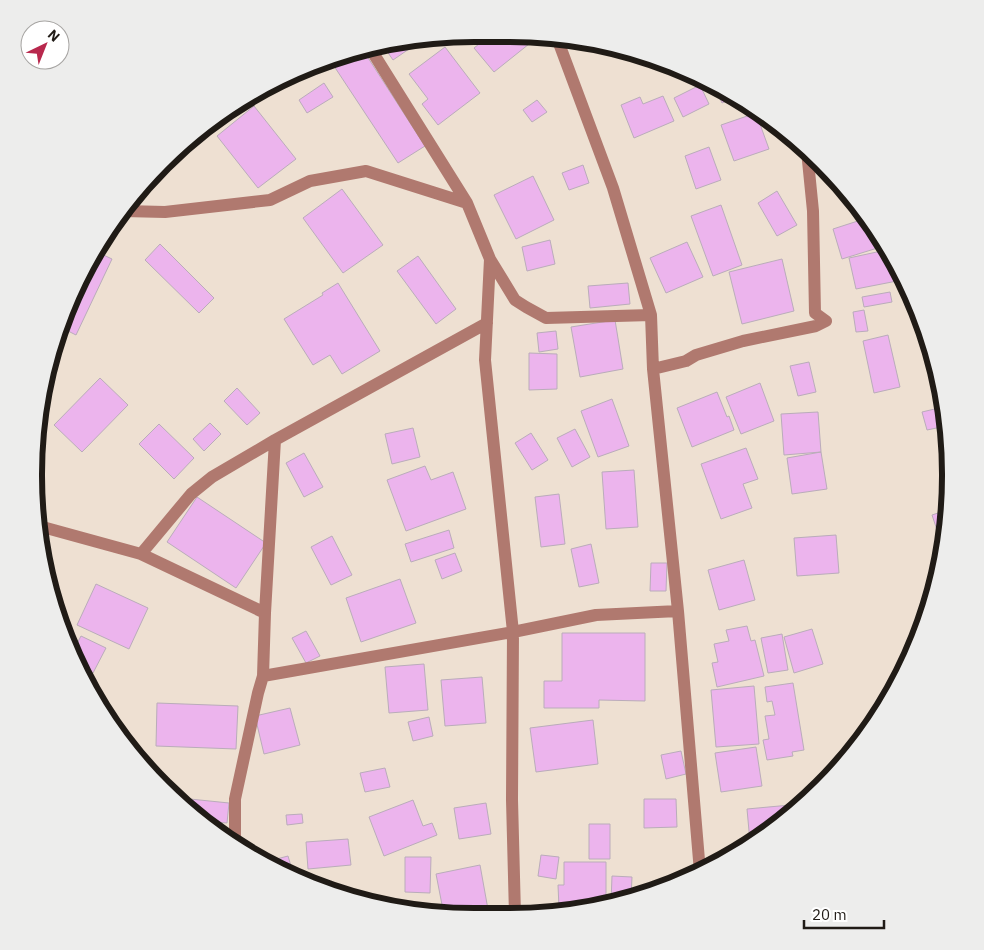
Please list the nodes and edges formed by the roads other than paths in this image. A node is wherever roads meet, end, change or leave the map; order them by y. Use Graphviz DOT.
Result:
graph roads {
  1 [pos="560,45"];
  2 [pos="374,55"];
  3 [pos="808,163"];
  4 [pos="468,203"];
  5 [pos="133,211"];
  6 [pos="490,259"];
  7 [pos="652,315"];
  8 [pos="487,323"];
  9 [pos="653,370"];
  10 [pos="275,440"];
  11 [pos="46,528"];
  12 [pos="141,554"];
  13 [pos="678,611"];
  14 [pos="265,613"];
  15 [pos="513,632"];
  16 [pos="263,676"];
  17 [pos="235,835"];
  18 [pos="699,863"];
  19 [pos="515,908"];
  1 -- 7 [label="street"];
  2 -- 4 [label="street"];
  3 -- 9 [label="street"];
  4 -- 5 [label="street"];
  4 -- 6 [label="street"];
  6 -- 7 [label="street"];
  6 -- 8 [label="street"];
  7 -- 9 [label="street"];
  8 -- 10 [label="street"];
  8 -- 15 [label="street"];
  9 -- 13 [label="street"];
  10 -- 12 [label="street"];
  10 -- 14 [label="street"];
  11 -- 12 [label="street"];
  12 -- 14 [label="street"];
  13 -- 15 [label="street"];
  13 -- 18 [label="street"];
  14 -- 16 [label="street"];
  15 -- 16 [label="street"];
  15 -- 19 [label="street"];
  16 -- 17 [label="street"];
}
